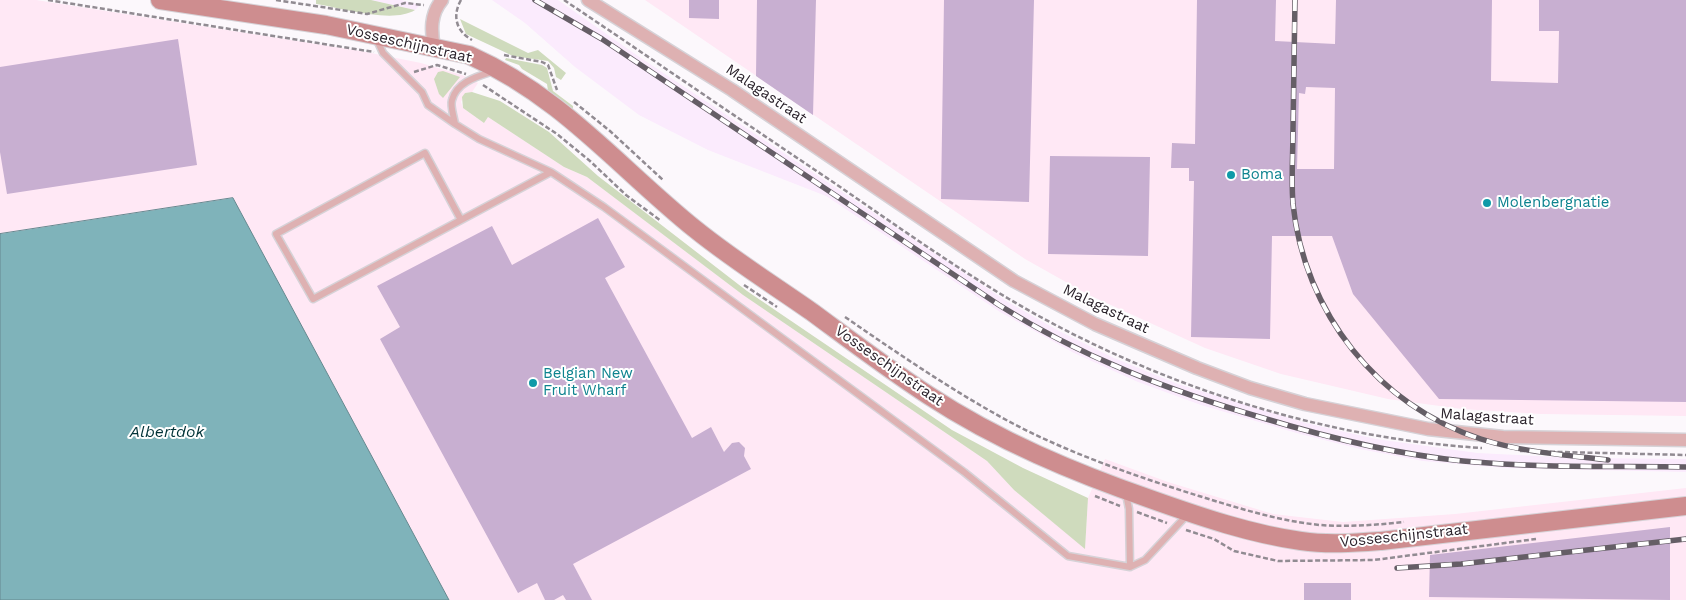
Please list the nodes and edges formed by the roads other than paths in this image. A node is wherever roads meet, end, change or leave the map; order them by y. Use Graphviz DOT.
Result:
graph roads {
  1 [pos="160,0"];
  2 [pos="588,0"];
  3 [pos="439,4"];
  4 [pos="374,34"];
  5 [pos="434,48"];
  6 [pos="501,62"];
  7 [pos="455,124"];
  8 [pos="551,172"];
  9 [pos="461,220"];
  10 [pos="1686,440"];
  11 [pos="1125,490"];
  12 [pos="1686,506"];
  13 [pos="1188,513"];
  14 [pos="1130,567"];
  1 -- 4 [label="street, Vosseschijnstraat"];
  2 -- 10 [label="street, Malagastraat"];
  3 -- 5 [label="street"];
  4 -- 5 [label="street, Vosseschijnstraat"];
  4 -- 7 [label="lane"];
  5 -- 6 [label="street, Vosseschijnstraat"];
  6 -- 7 [label="lane"];
  6 -- 11 [label="street, Vosseschijnstraat"];
  7 -- 8 [label="lane"];
  8 -- 9 [label="lane"];
  8 -- 14 [label="lane"];
  9 -- 9 [label="lane"];
  11 -- 13 [label="street, Vosseschijnstraat"];
  11 -- 14 [label="lane"];
  12 -- 13 [label="street, Vosseschijnstraat"];
  13 -- 14 [label="lane"];
}
